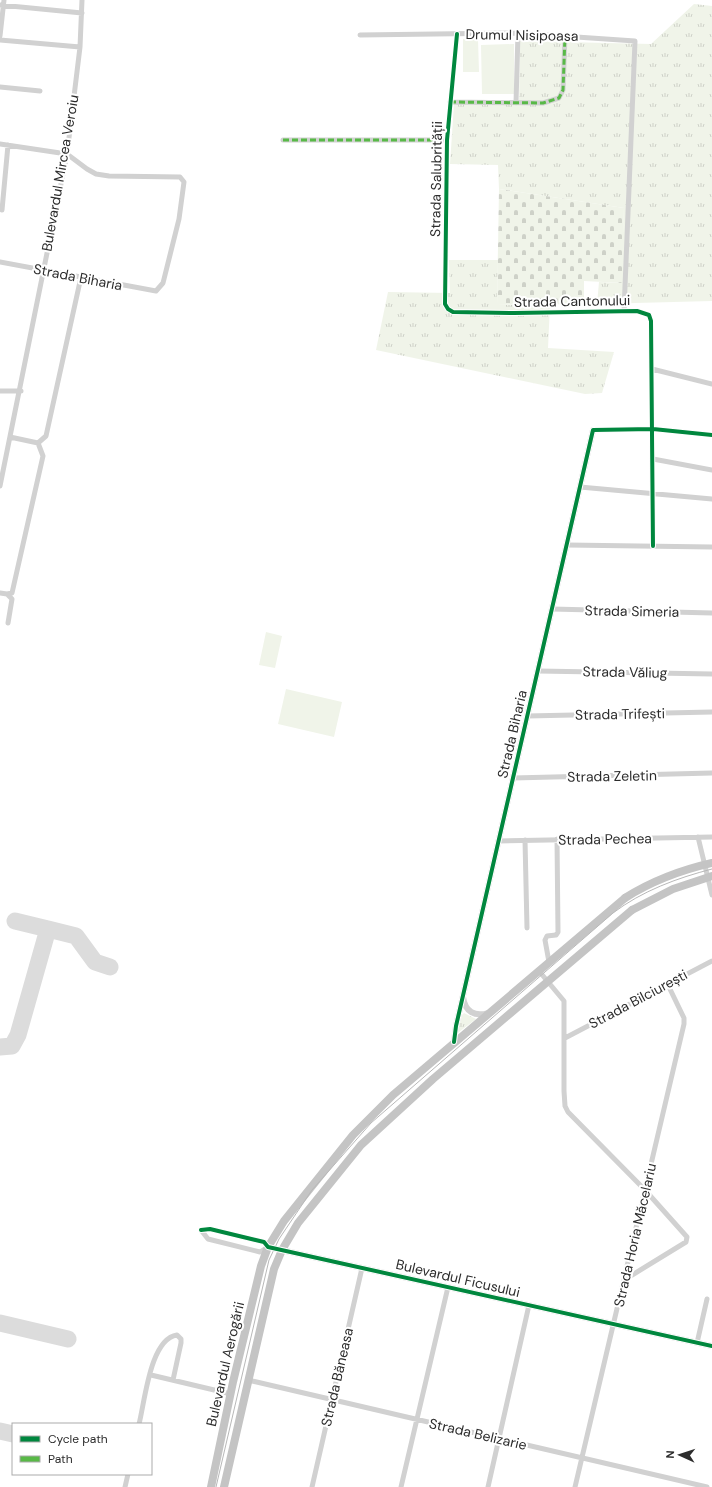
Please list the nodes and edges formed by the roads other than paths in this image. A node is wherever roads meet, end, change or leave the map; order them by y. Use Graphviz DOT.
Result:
graph roads {
  1 [pos="82,0"];
  2 [pos="2,3"];
  3 [pos="82,13"];
  4 [pos="457,34"];
  5 [pos="518,34"];
  6 [pos="360,35"];
  7 [pos="0,36"];
  8 [pos="565,36"];
  9 [pos="0,40"];
  10 [pos="80,47"];
  11 [pos="0,87"];
  12 [pos="40,91"];
  13 [pos="450,102"];
  14 [pos="516,103"];
  15 [pos="283,140"];
  16 [pos="447,140"];
  17 [pos="0,144"];
  18 [pos="8,145"];
  19 [pos="66,154"];
  20 [pos="2,210"];
  21 [pos="0,262"];
  22 [pos="43,269"];
  23 [pos="81,277"];
  24 [pos="624,311"];
  25 [pos="464,312"];
  26 [pos="652,369"];
  27 [pos="712,384"];
  28 [pos="0,391"];
  29 [pos="20,391"];
  30 [pos="653,429"];
  31 [pos="593,430"];
  32 [pos="712,435"];
  33 [pos="10,437"];
  34 [pos="38,443"];
  35 [pos="653,459"];
  36 [pos="712,470"];
  37 [pos="0,486"];
  38 [pos="580,487"];
  39 [pos="653,493"];
  40 [pos="712,499"];
  41 [pos="567,545"];
  42 [pos="653,546"];
  43 [pos="712,547"];
  44 [pos="0,593"];
  45 [pos="7,594"];
  46 [pos="552,610"];
  47 [pos="712,613"];
  48 [pos="8,623"];
  49 [pos="538,671"];
  50 [pos="712,674"];
  51 [pos="712,712"];
  52 [pos="527,716"];
  53 [pos="712,773"];
  54 [pos="513,778"];
  55 [pos="698,837"];
  56 [pos="712,837"];
  57 [pos="556,839"];
  58 [pos="525,840"];
  59 [pos="498,841"];
  60 [pos="712,863"];
  61 [pos="712,876"];
  62 [pos="712,895"];
  63 [pos="527,928"];
  64 [pos="712,960"];
  65 [pos="549,962"];
  66 [pos="539,971"];
  67 [pos="548,982"];
  68 [pos="668,985"];
  69 [pos="463,994"];
  70 [pos="488,1013"];
  71 [pos="565,1038"];
  72 [pos="454,1042"];
  73 [pos="645,1190"];
  74 [pos="268,1247"];
  75 [pos="282,1250"];
  76 [pos="362,1268"];
  77 [pos="624,1280"];
  78 [pos="448,1287"];
  79 [pos="708,1299"];
  80 [pos="529,1305"];
  81 [pos="613,1324"];
  82 [pos="697,1343"];
  83 [pos="712,1346"];
  84 [pos="151,1375"];
  85 [pos="173,1380"];
  86 [pos="248,1380"];
  87 [pos="231,1394"];
  88 [pos="332,1399"];
  89 [pos="417,1419"];
  90 [pos="140,1423"];
  91 [pos="499,1439"];
  92 [pos="582,1458"];
  93 [pos="128,1475"];
  94 [pos="127,1487"];
  95 [pos="211,1487"];
  96 [pos="224,1487"];
  97 [pos="312,1487"];
  98 [pos="401,1487"];
  99 [pos="488,1487"];
  100 [pos="575,1487"];
  101 [pos="707,1487"];
  1 -- 3 [label="street, Bulevardul Mircea Veroiu"];
  2 -- 3 [label="street"];
  2 -- 7 [label="street"];
  3 -- 10 [label="street, Bulevardul Mircea Veroiu"];
  4 -- 5 [label="street, Drumul Nisipoasa"];
  4 -- 6 [label="street, Drumul Nisipoasa"];
  4 -- 13 [label="street, Strada Salubrității"];
  5 -- 8 [label="street, Drumul Nisipoasa"];
  5 -- 14 [label="street"];
  8 -- 14 [label="street"];
  8 -- 24 [label="street, Drumul Nisipoasa"];
  9 -- 10 [label="street"];
  10 -- 19 [label="street, Bulevardul Mircea Veroiu"];
  11 -- 12 [label="street"];
  13 -- 14 [label="street"];
  13 -- 16 [label="street, Strada Salubrității"];
  15 -- 16 [label="street"];
  16 -- 25 [label="street, Strada Salubrității"];
  17 -- 18 [label="street"];
  18 -- 19 [label="street"];
  18 -- 20 [label="street"];
  19 -- 22 [label="street, Bulevardul Mircea Veroiu"];
  19 -- 23 [label="street, Strada Biharia"];
  21 -- 22 [label="street, Strada Biharia"];
  22 -- 23 [label="street, Strada Biharia"];
  22 -- 29 [label="street, Bulevardul Mircea Veroiu"];
  23 -- 34 [label="street"];
  24 -- 25 [label="street, Strada Cantonului"];
  24 -- 26 [label="street, Strada Cantonului"];
  26 -- 27 [label="street"];
  26 -- 30 [label="street"];
  28 -- 29 [label="street"];
  29 -- 33 [label="street, Bulevardul Mircea Veroiu"];
  30 -- 31 [label="street"];
  30 -- 32 [label="street"];
  30 -- 35 [label="street"];
  31 -- 38 [label="street, Strada Biharia"];
  33 -- 34 [label="street"];
  33 -- 37 [label="street, Bulevardul Mircea Veroiu"];
  34 -- 45 [label="street"];
  35 -- 36 [label="street"];
  35 -- 39 [label="street"];
  38 -- 39 [label="street"];
  38 -- 41 [label="street, Strada Biharia"];
  39 -- 40 [label="street"];
  39 -- 42 [label="street"];
  41 -- 42 [label="street"];
  41 -- 46 [label="street, Strada Biharia"];
  42 -- 43 [label="street"];
  44 -- 45 [label="street"];
  45 -- 48 [label="street"];
  46 -- 47 [label="street, Strada Simeria"];
  46 -- 49 [label="street, Strada Biharia"];
  49 -- 50 [label="street, Strada Văliug"];
  49 -- 52 [label="street, Strada Biharia"];
  51 -- 52 [label="street, Strada Trifești"];
  52 -- 54 [label="street, Strada Biharia"];
  53 -- 54 [label="street, Strada Zeletin"];
  54 -- 59 [label="street, Strada Biharia"];
  55 -- 56 [label="street, Strada Pechea"];
  55 -- 57 [label="street, Strada Pechea"];
  55 -- 62 [label="street"];
  57 -- 58 [label="street, Strada Pechea"];
  57 -- 65 [label="street"];
  58 -- 59 [label="street, Strada Pechea"];
  58 -- 63 [label="street"];
  59 -- 69 [label="street, Strada Biharia"];
  60 -- 65 [label="main road, Bulevardul Aerogării, bridge"];
  61 -- 67 [label="main road, Bulevardul Aerogării, bridge"];
  64 -- 68 [label="street, Strada Bilciurești"];
  65 -- 66 [label="main road, Bulevardul Aerogării"];
  66 -- 67 [label="street"];
  66 -- 70 [label="main road, Bulevardul Aerogării"];
  67 -- 71 [label="street"];
  67 -- 75 [label="main road, Bulevardul Aerogării"];
  68 -- 71 [label="street, Strada Bilciurești"];
  68 -- 73 [label="street, Strada Horia Măcelariu"];
  69 -- 70 [label="street"];
  69 -- 72 [label="street, Strada Biharia"];
  70 -- 72 [label="main road, Bulevardul Aerogării"];
  71 -- 73 [label="street"];
  72 -- 74 [label="main road, Bulevardul Aerogării"];
  73 -- 77 [label="street, Strada Horia Măcelariu"];
  73 -- 77 [label="street"];
  74 -- 74 [label="street, Bulevardul Ficusului"];
  74 -- 75 [label="street, Bulevardul Ficusului"];
  74 -- 87 [label="main road, Bulevardul Aerogării"];
  75 -- 76 [label="street, Bulevardul Ficusului"];
  75 -- 86 [label="main road, Bulevardul Aerogării"];
  76 -- 78 [label="street, Bulevardul Ficusului"];
  76 -- 88 [label="street, Strada Băneasa"];
  77 -- 81 [label="street, Strada Horia Măcelariu"];
  78 -- 80 [label="street, Bulevardul Ficusului"];
  78 -- 89 [label="street"];
  79 -- 82 [label="street"];
  80 -- 81 [label="street, Bulevardul Ficusului"];
  80 -- 91 [label="street"];
  81 -- 82 [label="street, Bulevardul Ficusului"];
  81 -- 92 [label="street, Strada Horia Măcelariu"];
  82 -- 83 [label="street, Bulevardul Ficusului"];
  84 -- 85 [label="street"];
  84 -- 85 [label="street"];
  84 -- 90 [label="street"];
  85 -- 87 [label="street"];
  86 -- 88 [label="street, Strada Belizarie"];
  86 -- 96 [label="main road, Bulevardul Aerogării"];
  87 -- 95 [label="main road, Bulevardul Aerogării"];
  88 -- 89 [label="street, Strada Belizarie"];
  88 -- 97 [label="street, Strada Băneasa"];
  89 -- 91 [label="street, Strada Belizarie"];
  89 -- 98 [label="street"];
  91 -- 92 [label="street, Strada Belizarie"];
  91 -- 99 [label="street"];
  92 -- 100 [label="street, Strada Horia Măcelariu"];
  92 -- 101 [label="street, Strada Belizarie"];
  93 -- 94 [label="street"];
}
